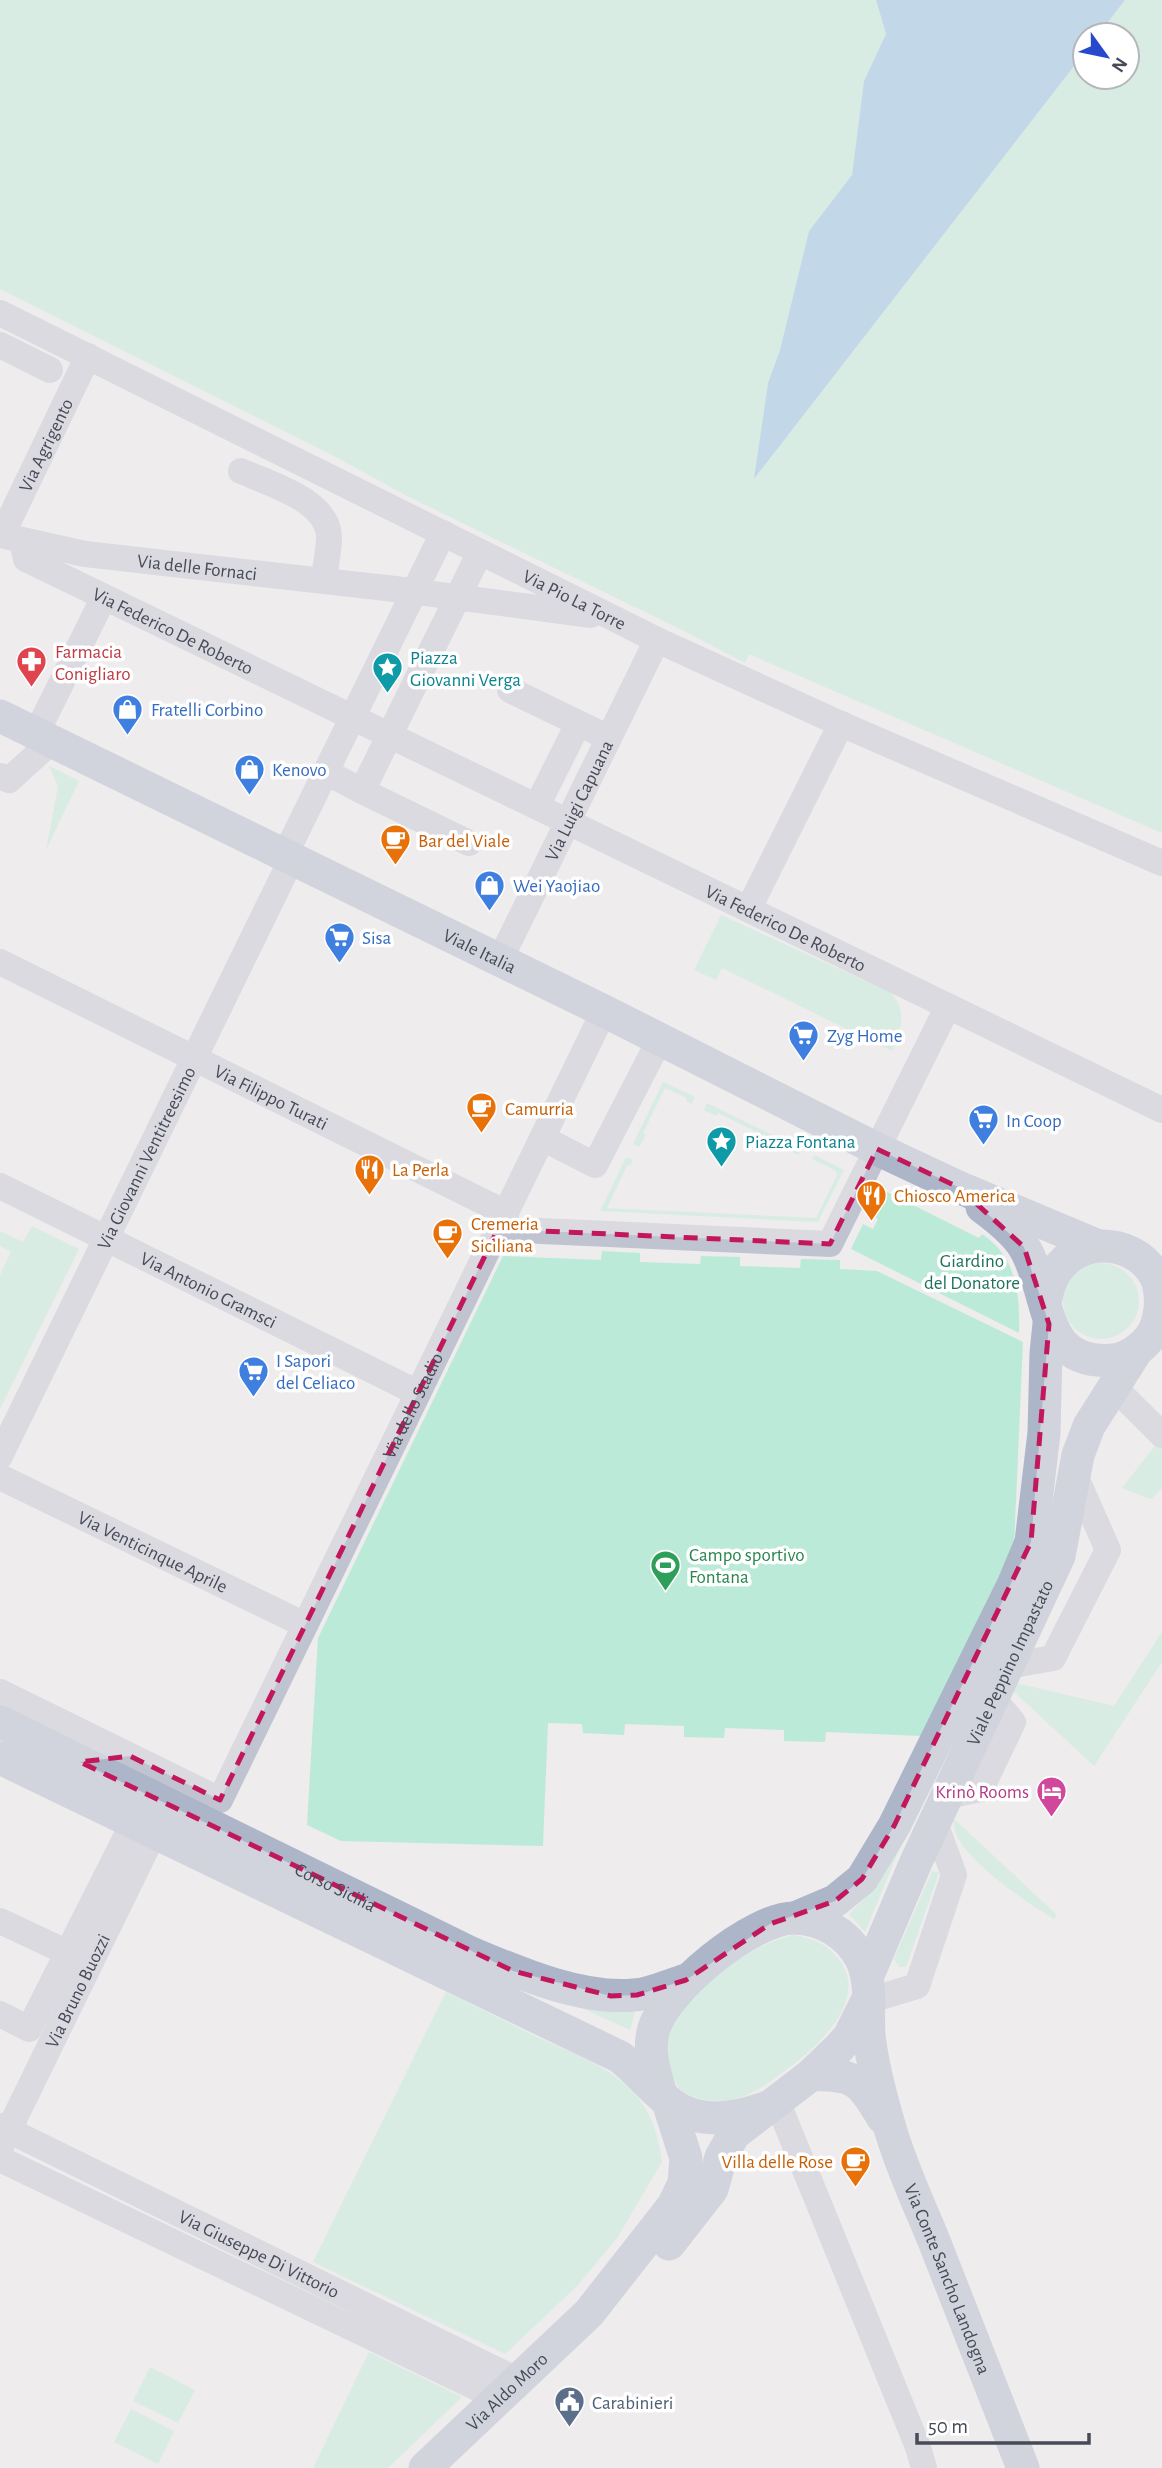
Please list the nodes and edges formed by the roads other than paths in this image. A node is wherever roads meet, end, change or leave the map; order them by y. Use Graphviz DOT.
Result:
graph roads {
  1 [pos="0,313"];
  2 [pos="0,345"];
  3 [pos="88,356"];
  4 [pos="50,370"];
  5 [pos="241,471"];
  6 [pos="10,493"];
  7 [pos="443,533"];
  8 [pos="8,537"];
  9 [pos="480,552"];
  10 [pos="324,581"];
  11 [pos="405,591"];
  12 [pos="104,597"];
  13 [pos="458,598"];
  14 [pos="611,618"];
  15 [pos="657,640"];
  16 [pos="510,690"];
  17 [pos="344,712"];
  18 [pos="0,716"];
  19 [pos="578,724"];
  20 [pos="841,724"];
  21 [pos="44,738"];
  22 [pos="609,738"];
  23 [pos="399,739"];
  24 [pos="326,772"];
  25 [pos="0,776"];
  26 [pos="362,791"];
  27 [pos="537,806"];
  28 [pos="568,821"];
  29 [pos="469,843"];
  30 [pos="289,857"];
  31 [pos="1162,863"];
  32 [pos="748,908"];
  33 [pos="500,960"];
  34 [pos="0,962"];
  35 [pos="947,1006"];
  36 [pos="604,1011"];
  37 [pos="660,1039"];
  38 [pos="196,1059"];
  39 [pos="1162,1110"];
  40 [pos="542,1138"];
  41 [pos="877,1149"];
  42 [pos="0,1186"];
  43 [pos="958,1188"];
  44 [pos="502,1221"];
  45 [pos="107,1240"];
  46 [pos="1162,1243"];
  47 [pos="1108,1246"];
  48 [pos="1047,1314"];
  49 [pos="1161,1316"];
  50 [pos="1137,1350"];
  51 [pos="1113,1385"];
  52 [pos="418,1393"];
  53 [pos="1162,1435"];
  54 [pos="0,1455"];
  55 [pos="1074,1473"];
  56 [pos="0,1477"];
  57 [pos="305,1625"];
  58 [pos="1007,1666"];
  59 [pos="0,1692"];
  60 [pos="0,1722"];
  61 [pos="130,1756"];
  62 [pos="0,1758"];
  63 [pos="80,1762"];
  64 [pos="941,1810"];
  65 [pos="144,1828"];
  66 [pos="795,1918"];
  67 [pos="0,1921"];
  68 [pos="66,1952"];
  69 [pos="686,1980"];
  70 [pos="867,1988"];
  71 [pos="0,2014"];
  72 [pos="811,2075"];
  73 [pos="665,2098"];
  74 [pos="771,2105"];
  75 [pos="890,2130"];
  76 [pos="3,2134"];
  77 [pos="0,2159"];
  78 [pos="589,2313"];
  79 [pos="509,2390"];
  80 [pos="425,2468"];
  81 [pos="924,2468"];
  82 [pos="1023,2468"];
  1 -- 3 [label="street, Via Pio La Torre"];
  2 -- 4 [label="street"];
  3 -- 6 [label="street, Via Agrigento"];
  3 -- 7 [label="street, Via Pio La Torre"];
  5 -- 10 [label="street"];
  6 -- 8 [label="street, Via Agrigento"];
  7 -- 9 [label="street, Via Pio La Torre"];
  7 -- 11 [label="street, Via Giovanni Ventitreesimo"];
  8 -- 10 [label="street, Via delle Fornaci"];
  8 -- 12 [label="street, Via Federico De Roberto"];
  9 -- 13 [label="street"];
  9 -- 14 [label="street, Via Pio La Torre"];
  10 -- 11 [label="street, Via delle Fornaci"];
  11 -- 13 [label="street, Via delle Fornaci"];
  11 -- 17 [label="street, Via Giovanni Ventitreesimo"];
  12 -- 17 [label="street, Via Federico De Roberto"];
  12 -- 21 [label="street"];
  13 -- 14 [label="street, Via delle Fornaci"];
  13 -- 23 [label="street"];
  14 -- 15 [label="street, Via Pio La Torre"];
  15 -- 20 [label="street, Via Pio La Torre"];
  15 -- 22 [label="street, Via Luigi Capuana"];
  16 -- 19 [label="street"];
  17 -- 23 [label="street, Via Federico De Roberto"];
  17 -- 24 [label="street, Via Giovanni Ventitreesimo"];
  18 -- 21 [label="main road, Viale Italia"];
  19 -- 22 [label="street"];
  19 -- 27 [label="street"];
  20 -- 31 [label="street, Via Pio La Torre"];
  20 -- 32 [label="street"];
  21 -- 25 [label="street"];
  21 -- 30 [label="main road, Viale Italia"];
  22 -- 28 [label="street, Via Luigi Capuana"];
  23 -- 26 [label="street"];
  23 -- 27 [label="street, Via Federico De Roberto"];
  24 -- 26 [label="street"];
  24 -- 30 [label="street, Via Giovanni Ventitreesimo"];
  26 -- 29 [label="street"];
  27 -- 28 [label="street, Via Federico De Roberto"];
  28 -- 32 [label="street, Via Federico De Roberto"];
  28 -- 33 [label="street, Via Luigi Capuana"];
  30 -- 33 [label="main road, Viale Italia"];
  30 -- 38 [label="street, Via Giovanni Ventitreesimo"];
  32 -- 35 [label="street, Via Federico De Roberto"];
  33 -- 36 [label="main road, Viale Italia"];
  34 -- 38 [label="street, Via Filippo Turati"];
  35 -- 39 [label="street, Via Federico De Roberto"];
  35 -- 41 [label="street"];
  36 -- 37 [label="main road, Viale Italia"];
  36 -- 40 [label="street, Via dello Stadio"];
  37 -- 40 [label="street"];
  37 -- 41 [label="main road, Viale Italia"];
  38 -- 44 [label="street, Via Filippo Turati"];
  38 -- 45 [label="street, Via Giovanni Ventitreesimo"];
  40 -- 44 [label="street, Via dello Stadio"];
  41 -- 43 [label="main road, Viale Italia"];
  41 -- 44 [label="street"];
  42 -- 45 [label="street, Via Antonio Gramsci"];
  43 -- 47 [label="main road"];
  43 -- 48 [label="main road"];
  44 -- 52 [label="street, Via dello Stadio"];
  45 -- 52 [label="street, Via Antonio Gramsci"];
  45 -- 54 [label="street, Via Giovanni Ventitreesimo"];
  46 -- 47 [label="main road"];
  47 -- 48 [label="main road"];
  47 -- 49 [label="main road"];
  48 -- 50 [label="main road"];
  48 -- 66 [label="main road, Viale Peppino Impastato"];
  49 -- 50 [label="main road"];
  50 -- 51 [label="main road, Viale Peppino Impastato"];
  51 -- 53 [label="street"];
  51 -- 55 [label="main road, Viale Peppino Impastato"];
  52 -- 57 [label="street, Via dello Stadio"];
  55 -- 58 [label="main road, Viale Peppino Impastato"];
  55 -- 58 [label="street"];
  56 -- 57 [label="street, Via Venticinque Aprile"];
  57 -- 61 [label="street, Via dello Stadio"];
  58 -- 64 [label="main road, Viale Peppino Impastato"];
  59 -- 61 [label="street"];
  60 -- 63 [label="main road, Corso Sicilia"];
  61 -- 63 [label="street"];
  62 -- 65 [label="main road, Corso Sicilia"];
  63 -- 69 [label="main road, Corso Sicilia"];
  64 -- 70 [label="main road, Viale Peppino Impastato"];
  64 -- 70 [label="street"];
  65 -- 68 [label="street"];
  65 -- 73 [label="main road, Corso Sicilia"];
  65 -- 76 [label="street, Via Bruno Buozzi"];
  66 -- 69 [label="main road"];
  66 -- 70 [label="main road"];
  67 -- 68 [label="street"];
  68 -- 71 [label="street"];
  69 -- 73 [label="main road"];
  70 -- 72 [label="main road"];
  70 -- 75 [label="main road"];
  72 -- 74 [label="main road"];
  72 -- 75 [label="main road"];
  73 -- 74 [label="main road"];
  73 -- 78 [label="main road"];
  74 -- 78 [label="main road"];
  74 -- 81 [label="street"];
  75 -- 82 [label="main road, Via Conte Sancho Landogna"];
  76 -- 79 [label="street, Via Giuseppe Di Vittorio"];
  77 -- 79 [label="street, Via Giuseppe Di Vittorio"];
  78 -- 79 [label="main road, Via Aldo Moro"];
  79 -- 80 [label="main road, Via Aldo Moro"];
}
